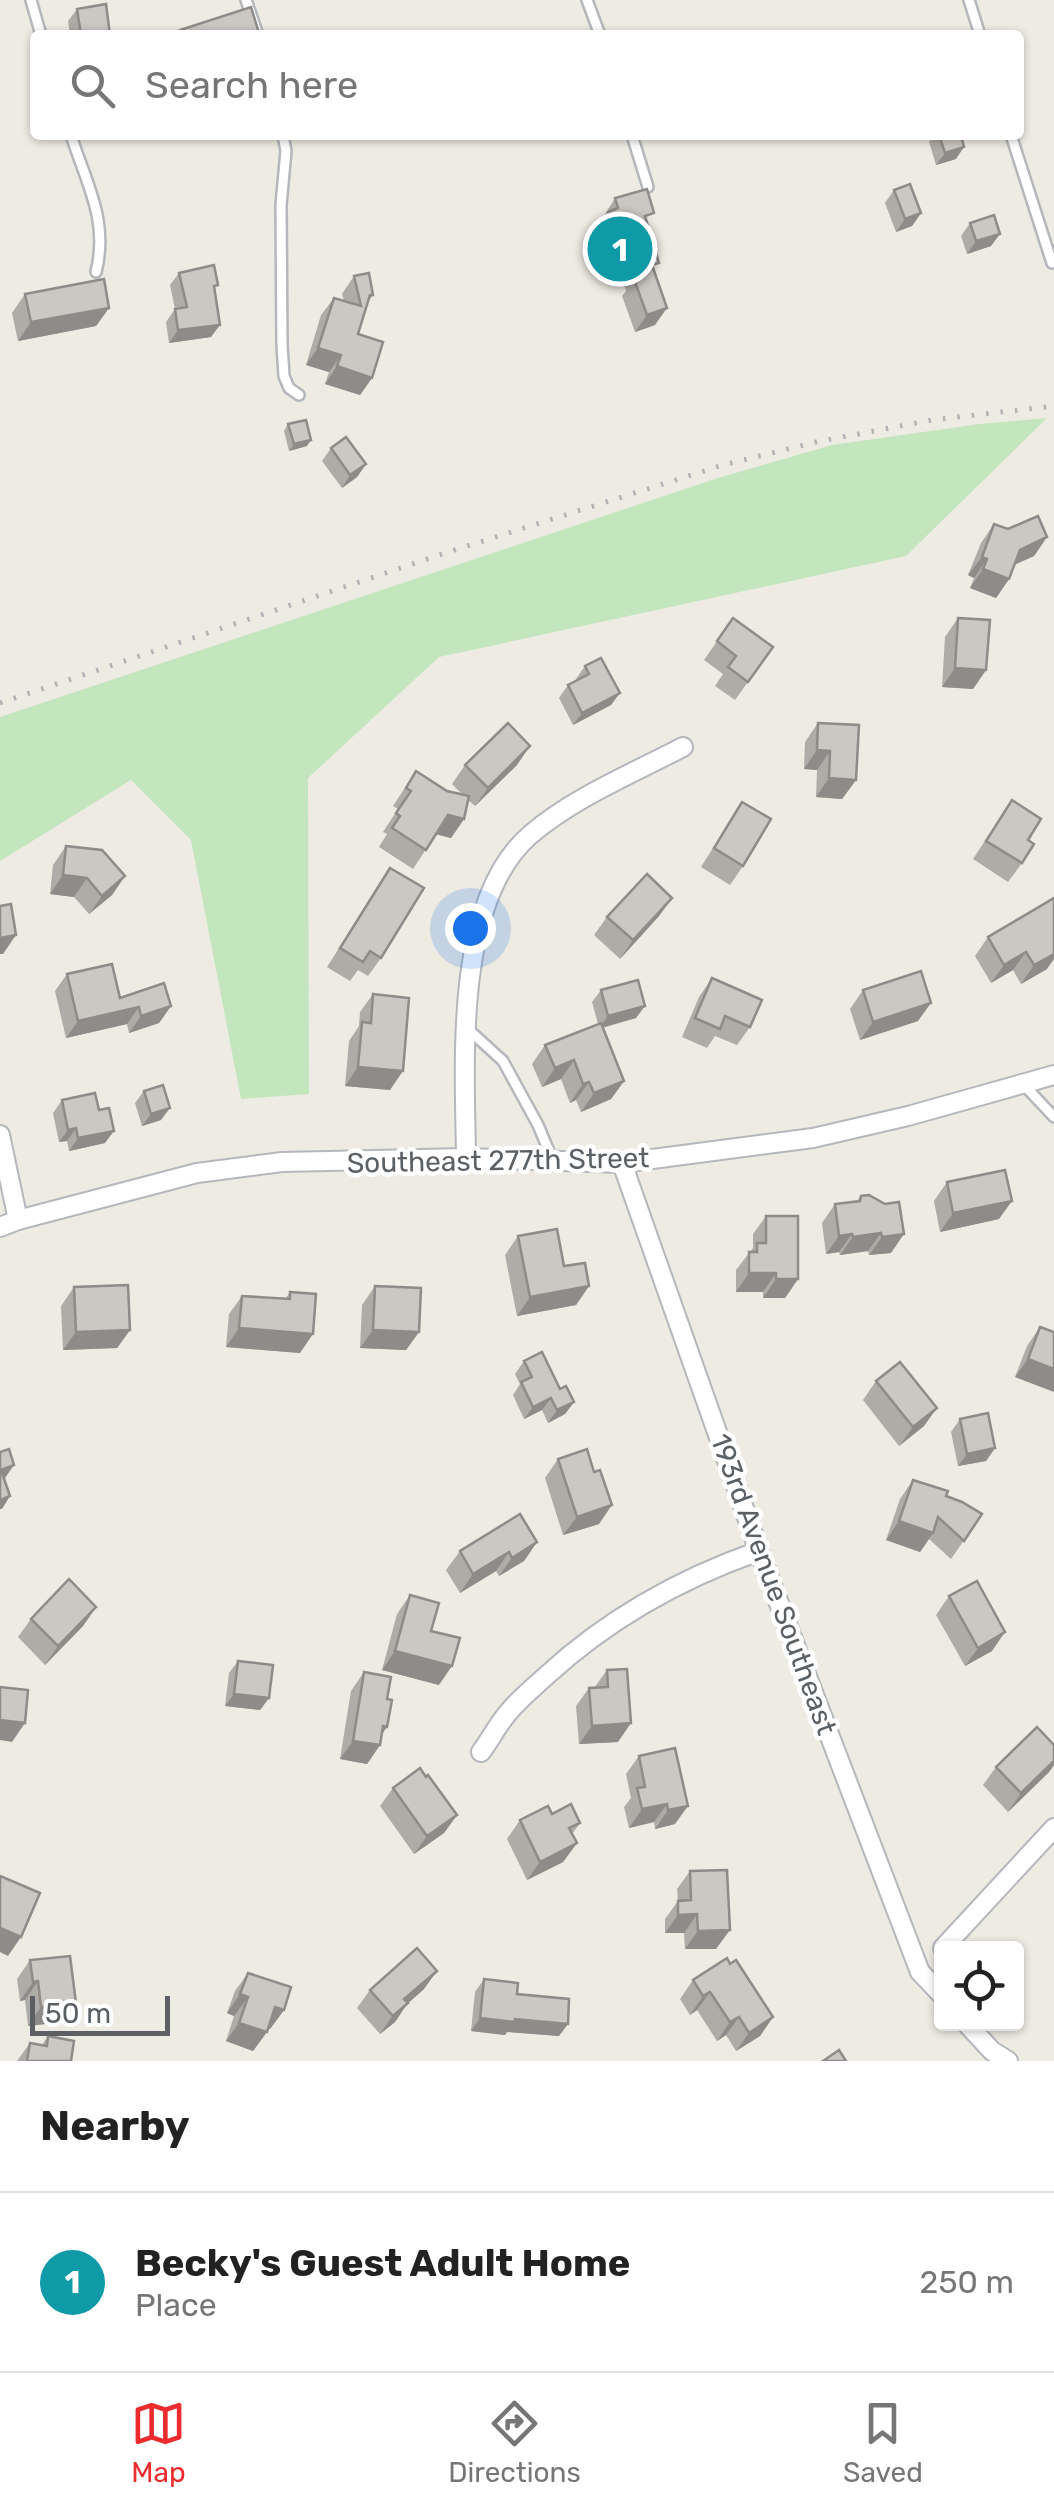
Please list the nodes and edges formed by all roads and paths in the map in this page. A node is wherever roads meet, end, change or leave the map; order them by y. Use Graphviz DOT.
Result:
graph roads {
  1 [pos="31,0"];
  2 [pos="246,0"];
  3 [pos="587,0"];
  4 [pos="969,0"];
  5 [pos="40,30"];
  6 [pos="256,30"];
  7 [pos="598,30"];
  8 [pos="978,30"];
  9 [pos="73,140"];
  10 [pos="285,140"];
  11 [pos="634,140"];
  12 [pos="1014,140"];
  13 [pos="648,186"];
  14 [pos="1052,263"];
  15 [pos="96,272"];
  16 [pos="299,395"];
  17 [pos="683,747"];
  18 [pos="466,1028"];
  19 [pos="1054,1075"];
  20 [pos="1023,1084"];
  21 [pos="1054,1117"];
  22 [pos="0,1135"];
  23 [pos="466,1158"];
  24 [pos="553,1161"];
  25 [pos="622,1164"];
  26 [pos="18,1220"];
  27 [pos="0,1227"];
  28 [pos="759,1551"];
  29 [pos="481,1752"];
  30 [pos="1054,1828"];
  31 [pos="949,1941"];
  32 [pos="934,1957"];
  33 [pos="920,1972"];
  34 [pos="934,1987"];
  35 [pos="974,2031"];
  36 [pos="1008,2061"];
  1 -- 5 [label="lane"];
  2 -- 6 [label="lane"];
  3 -- 7 [label="lane"];
  4 -- 8 [label="lane"];
  9 -- 15 [label="lane"];
  10 -- 16 [label="lane"];
  11 -- 13 [label="lane"];
  12 -- 14 [label="lane"];
  17 -- 18 [label="street"];
  18 -- 23 [label="street"];
  18 -- 24 [label="lane"];
  19 -- 20 [label="street, Southeast 277th Street"];
  20 -- 21 [label="lane"];
  20 -- 25 [label="street, Southeast 277th Street"];
  22 -- 26 [label="street"];
  23 -- 24 [label="street, Southeast 277th Street"];
  23 -- 26 [label="street, Southeast 277th Street"];
  24 -- 25 [label="street, Southeast 277th Street"];
  25 -- 28 [label="street, 193rd Avenue Southeast"];
  26 -- 27 [label="street, Southeast 277th Street"];
  28 -- 29 [label="street"];
  28 -- 33 [label="street, 193rd Avenue Southeast"];
  30 -- 31 [label="street"];
  32 -- 33 [label="street"];
  33 -- 34 [label="street, 193rd Avenue Southeast"];
  35 -- 36 [label="street"];
}
